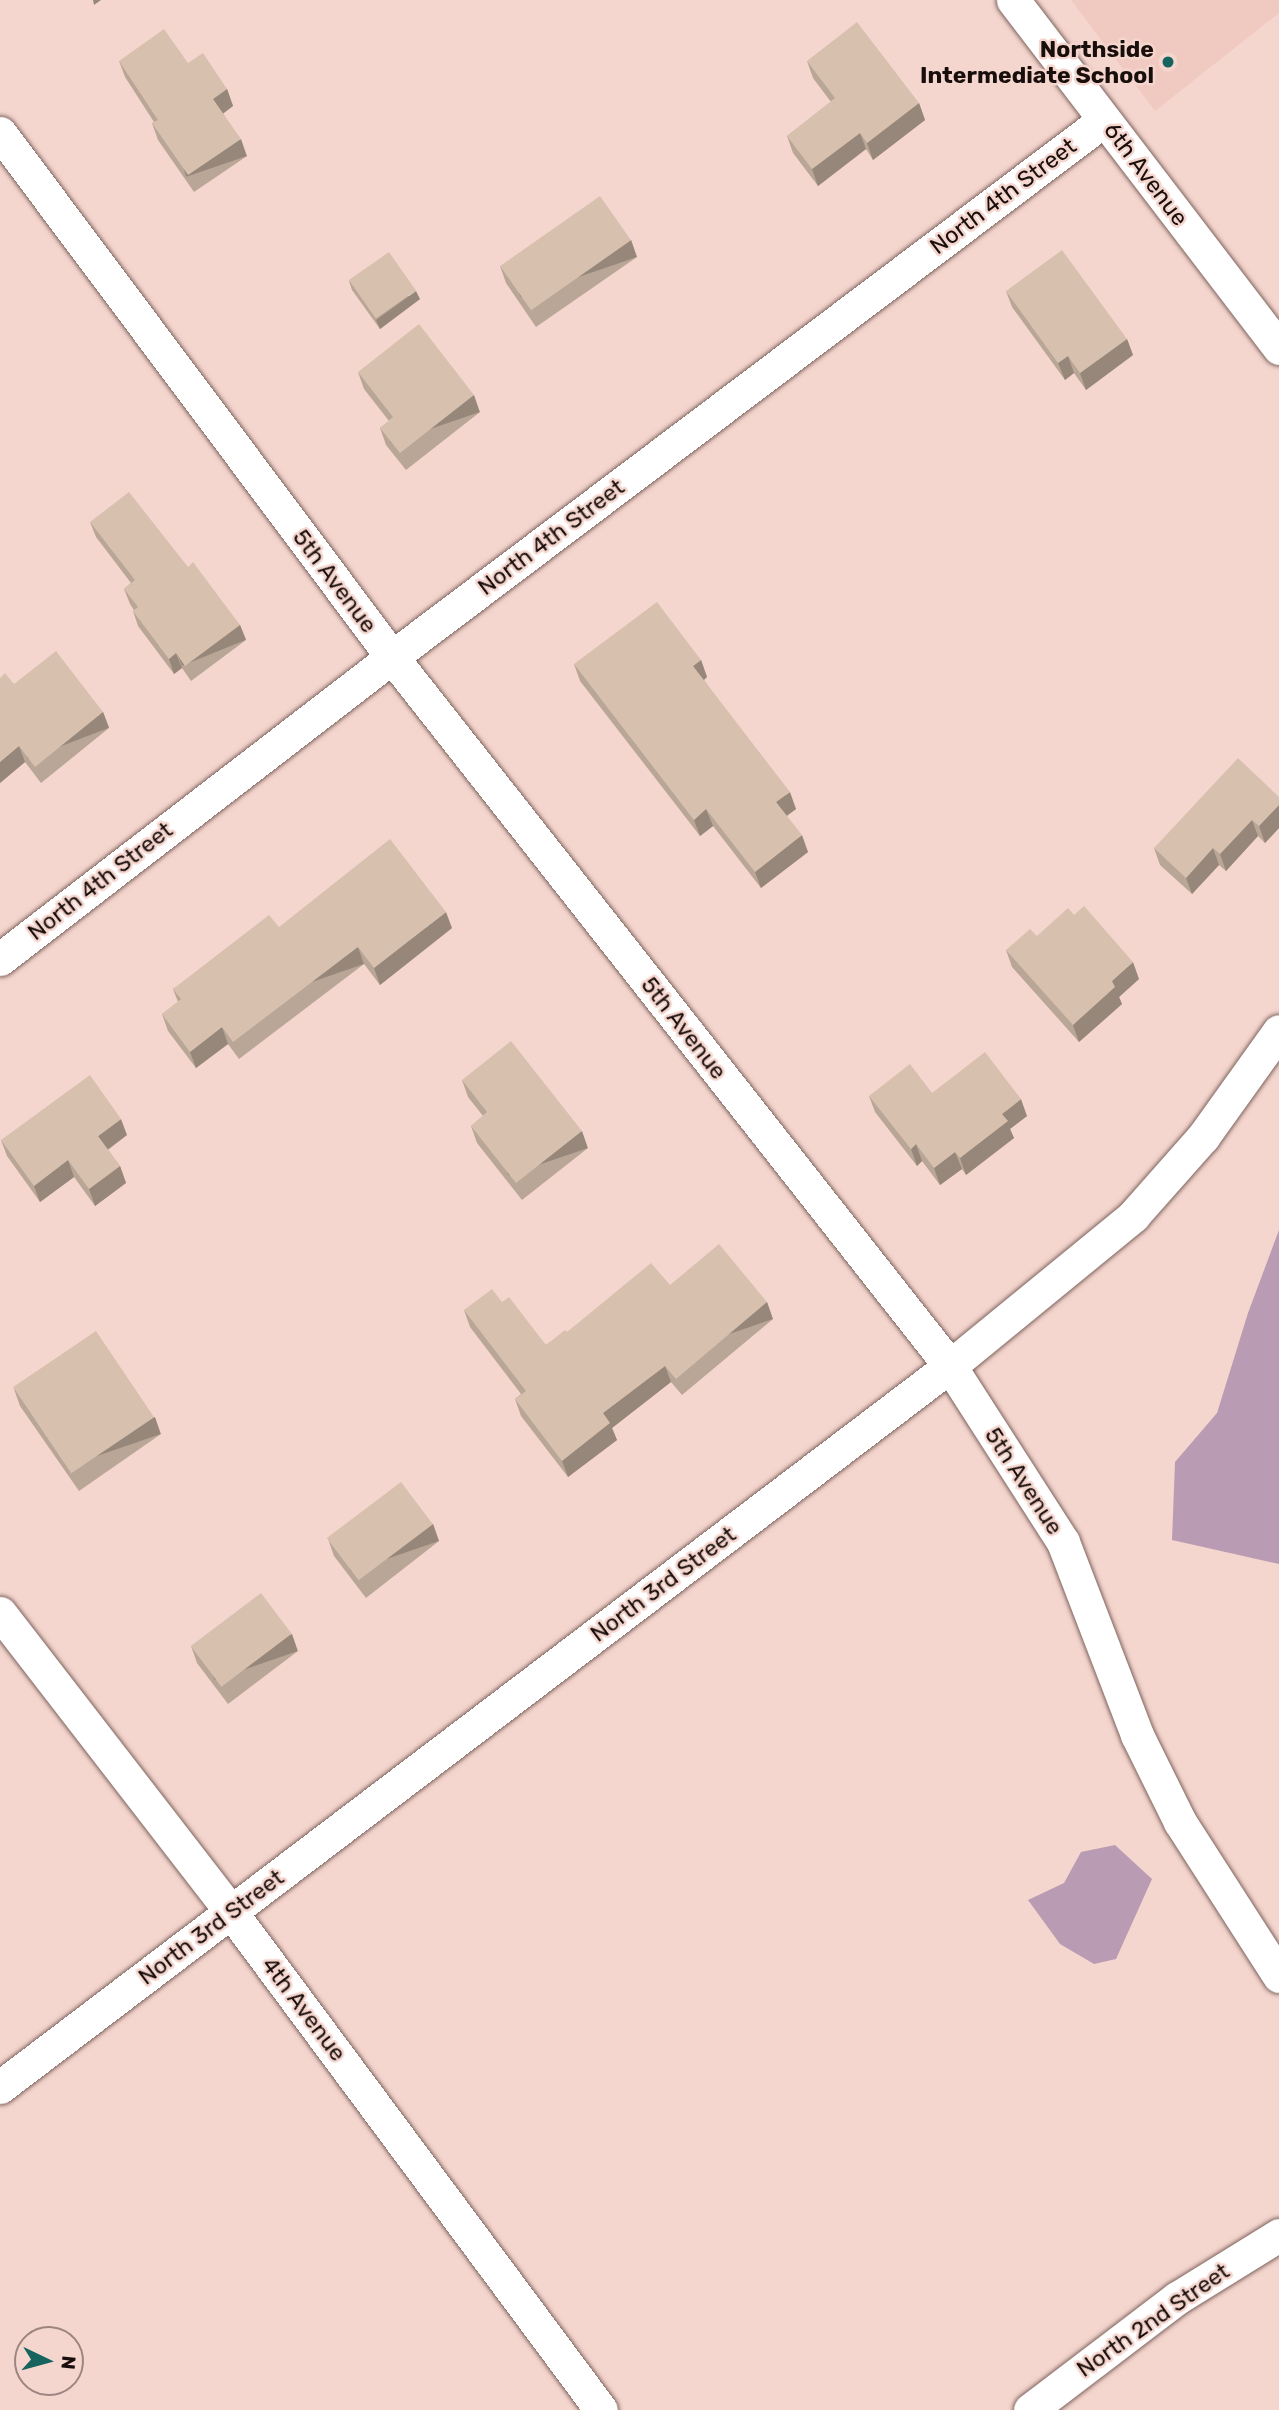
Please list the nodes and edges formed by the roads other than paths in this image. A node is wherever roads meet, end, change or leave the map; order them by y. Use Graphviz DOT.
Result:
graph roads {
  1 [pos="1013,0"];
  2 [pos="1104,120"];
  3 [pos="0,132"];
  4 [pos="1279,348"];
  5 [pos="392,657"];
  6 [pos="0,958"];
  7 [pos="1279,1031"];
  8 [pos="950,1366"];
  9 [pos="0,1613"];
  10 [pos="231,1912"];
  11 [pos="1279,1976"];
  12 [pos="0,2087"];
  13 [pos="1279,2235"];
  14 [pos="601,2410"];
  15 [pos="1030,2410"];
  1 -- 2 [label="street, 6th Avenue"];
  2 -- 4 [label="street, 6th Avenue"];
  2 -- 5 [label="street, North 4th Street"];
  3 -- 5 [label="street, 5th Avenue"];
  5 -- 6 [label="street, North 4th Street"];
  5 -- 8 [label="street, 5th Avenue"];
  7 -- 8 [label="street, North 3rd Street"];
  8 -- 10 [label="street, North 3rd Street"];
  8 -- 11 [label="street, 5th Avenue"];
  9 -- 10 [label="street, 4th Avenue"];
  10 -- 12 [label="street, North 3rd Street"];
  10 -- 14 [label="street, 4th Avenue"];
  13 -- 15 [label="street, North 2nd Street"];
}
